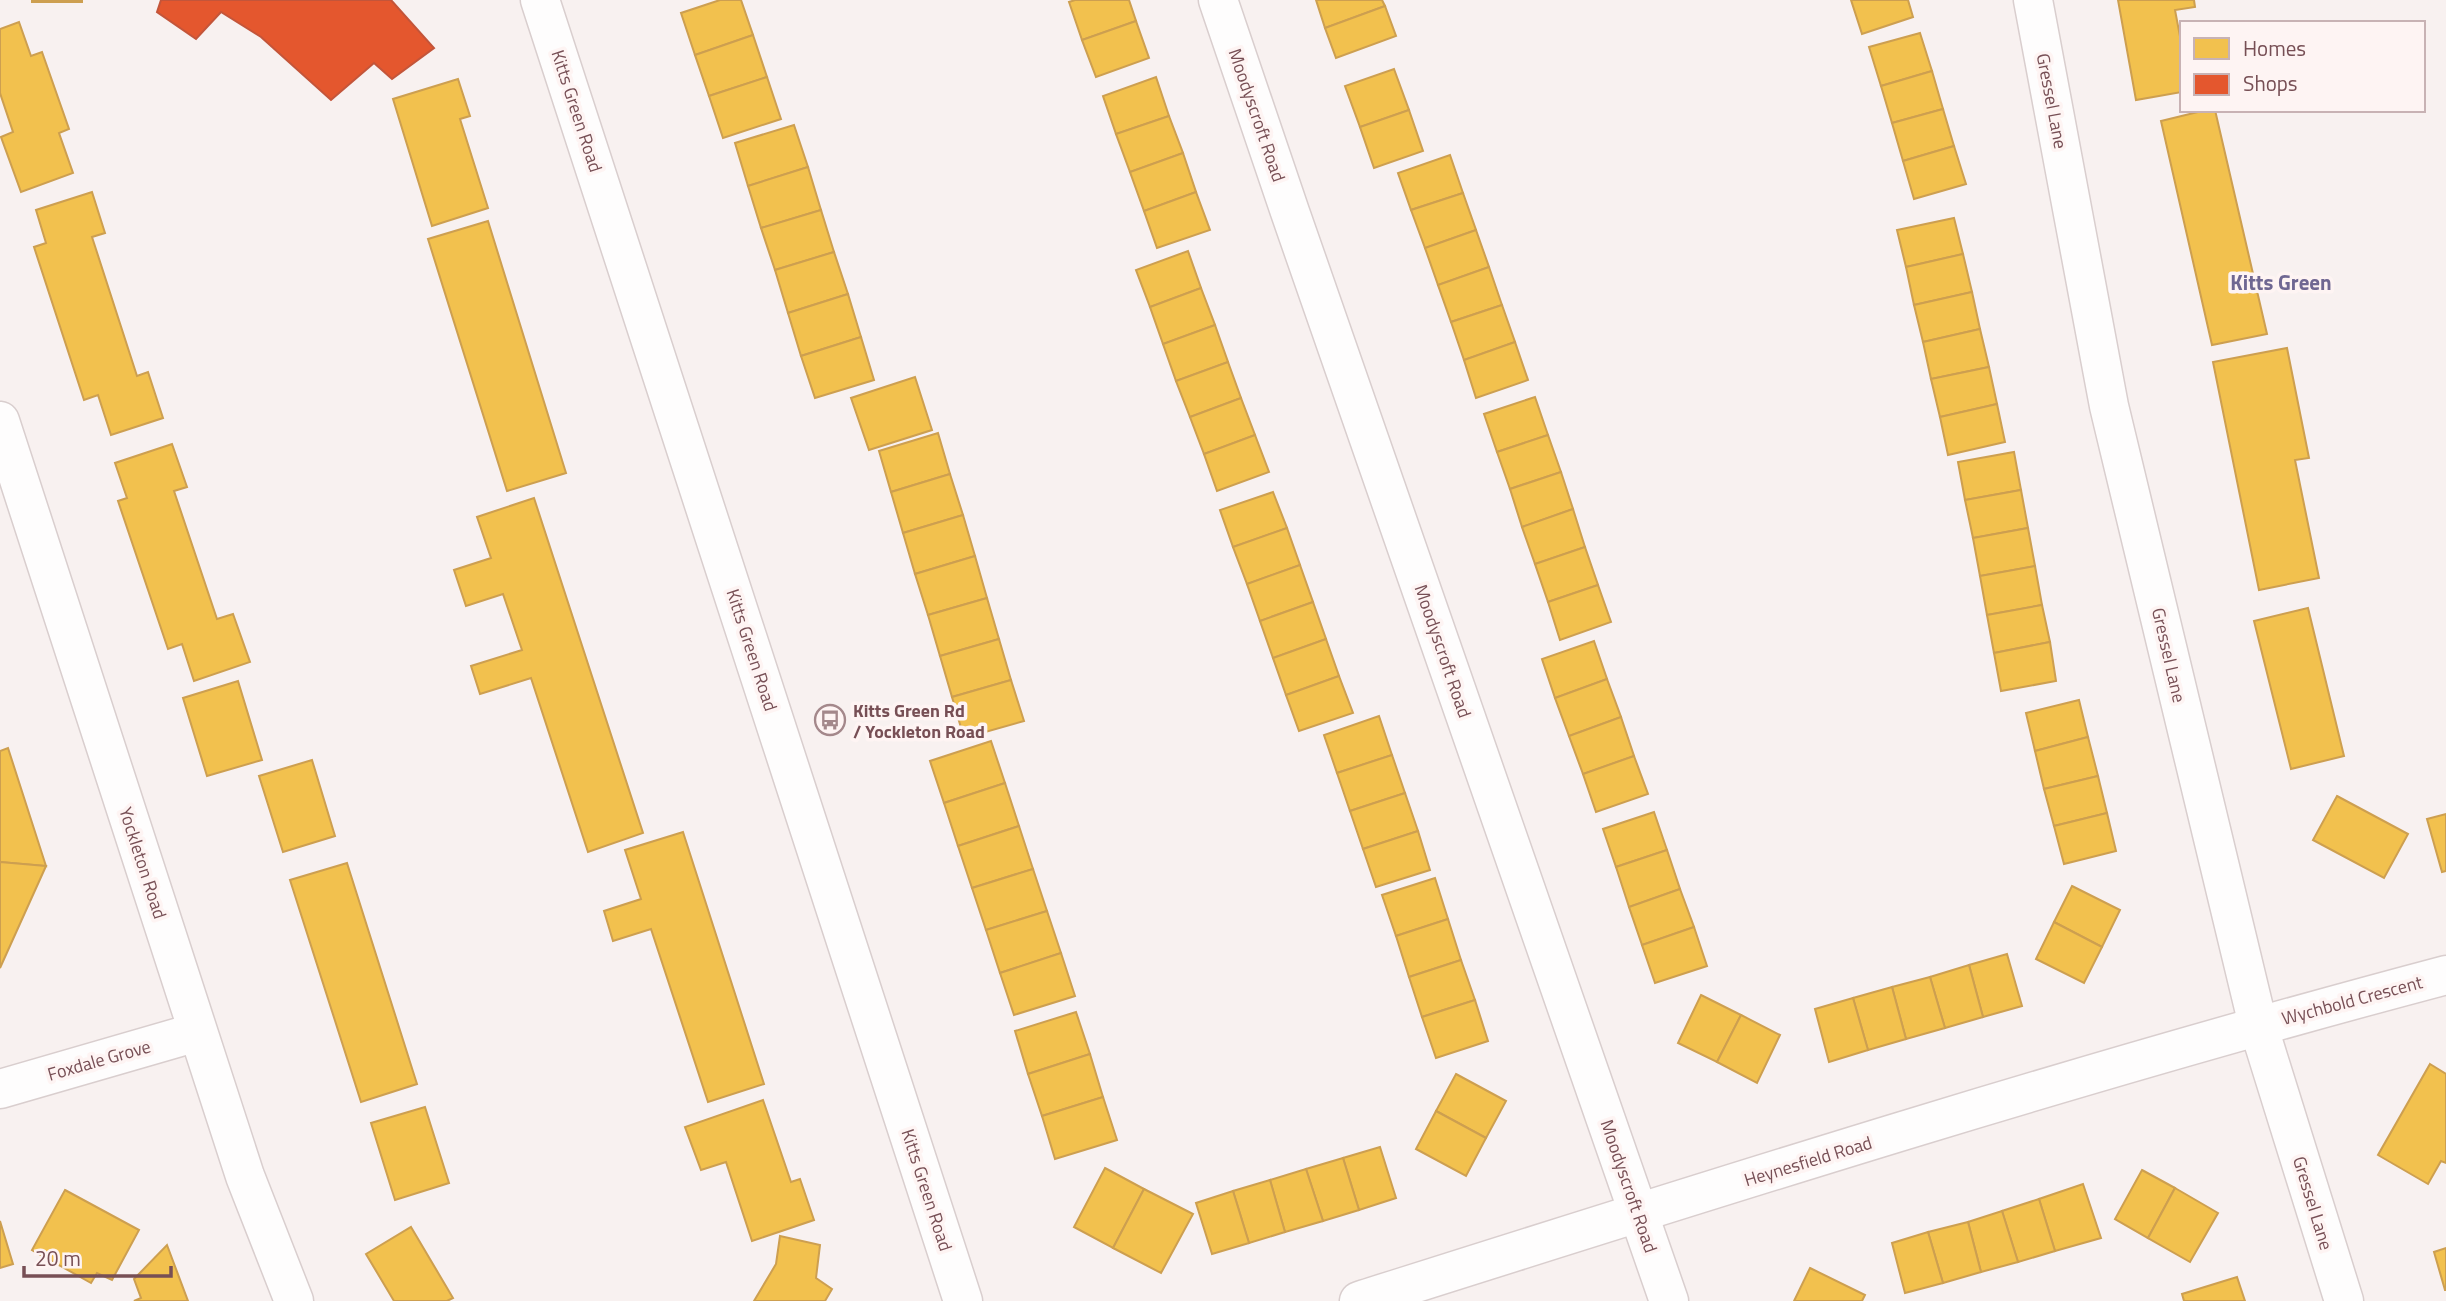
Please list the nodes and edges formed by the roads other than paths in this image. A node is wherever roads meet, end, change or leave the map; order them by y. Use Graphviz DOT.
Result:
graph roads {
  1 [pos="540,0"];
  2 [pos="1218,0"];
  3 [pos="2034,0"];
  4 [pos="0,421"];
  5 [pos="2446,975"];
  6 [pos="2258,1025"];
  7 [pos="198,1031"];
  8 [pos="0,1089"];
  9 [pos="1638,1213"];
  10 [pos="294,1301"];
  11 [pos="963,1301"];
  12 [pos="1359,1301"];
  13 [pos="1669,1301"];
  14 [pos="2344,1301"];
  1 -- 11 [label="street, Kitts Green Road"];
  2 -- 9 [label="street, Moodyscroft Road"];
  3 -- 6 [label="street, Gressel Lane"];
  4 -- 7 [label="street, Yockleton Road"];
  5 -- 6 [label="street, Wychbold Crescent"];
  6 -- 9 [label="street, Heynesfield Road"];
  6 -- 14 [label="street, Gressel Lane"];
  7 -- 8 [label="street, Foxdale Grove"];
  7 -- 10 [label="street, Yockleton Road"];
  9 -- 12 [label="street, Heynesfield Road"];
  9 -- 13 [label="street, Moodyscroft Road"];
}
